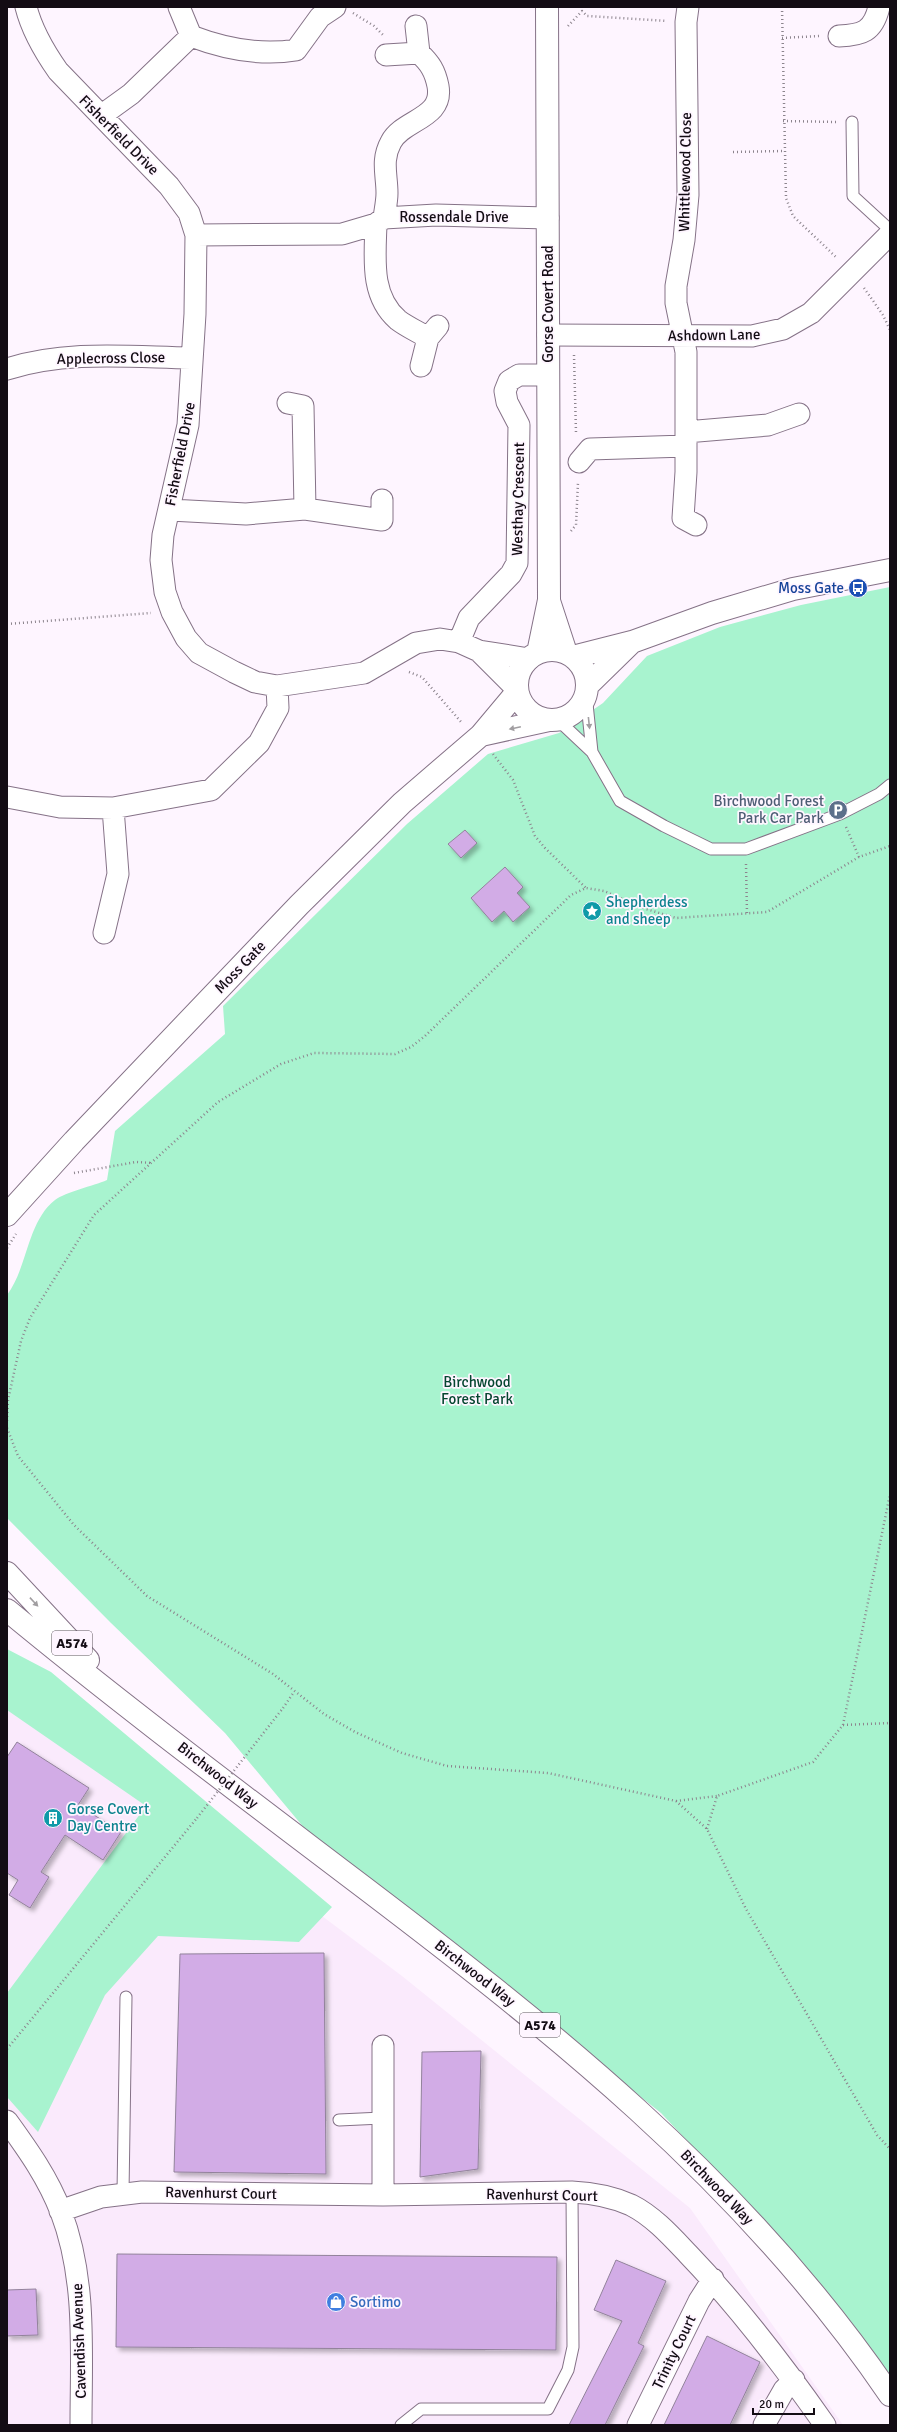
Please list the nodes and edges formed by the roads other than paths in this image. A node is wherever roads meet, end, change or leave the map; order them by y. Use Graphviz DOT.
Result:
graph roads {
  1 [pos="26,7"];
  2 [pos="179,7"];
  3 [pos="547,7"];
  4 [pos="879,7"];
  5 [pos="342,9"];
  6 [pos="687,14"];
  7 [pos="416,26"];
  8 [pos="191,36"];
  9 [pos="839,36"];
  10 [pos="418,53"];
  11 [pos="386,55"];
  12 [pos="102,115"];
  13 [pos="852,122"];
  14 [pos="548,218"];
  15 [pos="380,221"];
  16 [pos="890,230"];
  17 [pos="890,234"];
  18 [pos="196,235"];
  19 [pos="682,335"];
  20 [pos="548,336"];
  21 [pos="192,358"];
  22 [pos="421,366"];
  23 [pos="7,369"];
  24 [pos="548,375"];
  25 [pos="288,403"];
  26 [pos="799,414"];
  27 [pos="686,439"];
  28 [pos="579,462"];
  29 [pos="382,500"];
  30 [pos="305,509"];
  31 [pos="170,510"];
  32 [pos="696,525"];
  33 [pos="890,570"];
  34 [pos="549,600"];
  35 [pos="459,642"];
  36 [pos="632,642"];
  37 [pos="479,651"];
  38 [pos="569,655"];
  39 [pos="533,656"];
  40 [pos="277,686"];
  41 [pos="517,690"];
  42 [pos="587,690"];
  43 [pos="553,720"];
  44 [pos="478,737"];
  45 [pos="592,752"];
  46 [pos="890,785"];
  47 [pos="7,797"];
  48 [pos="113,808"];
  49 [pos="104,933"];
  50 [pos="11,1219"];
  51 [pos="7,1573"];
  52 [pos="7,1610"];
  53 [pos="136,1712"];
  54 [pos="126,1997"];
  55 [pos="383,2046"];
  56 [pos="382,2118"];
  57 [pos="339,2120"];
  58 [pos="7,2121"];
  59 [pos="572,2192"];
  60 [pos="123,2193"];
  61 [pos="384,2195"];
  62 [pos="60,2211"];
  63 [pos="712,2280"];
  64 [pos="794,2380"];
  65 [pos="890,2395"];
  66 [pos="81,2425"];
  67 [pos="401,2425"];
  68 [pos="638,2425"];
  69 [pos="764,2425"];
  70 [pos="825,2425"];
  1 -- 12 [label="street, Fisherfield Drive"];
  2 -- 8 [label="street"];
  3 -- 14 [label="street, Gorse Covert Road"];
  4 -- 9 [label="street"];
  5 -- 8 [label="street"];
  6 -- 19 [label="street, Whittlewood Close"];
  7 -- 10 [label="street"];
  8 -- 12 [label="street"];
  10 -- 11 [label="street"];
  10 -- 15 [label="street"];
  12 -- 18 [label="street, Fisherfield Drive"];
  13 -- 16 [label="lane"];
  14 -- 15 [label="street, Rossendale Drive"];
  14 -- 20 [label="street, Gorse Covert Road"];
  15 -- 18 [label="street, Rossendale Drive"];
  15 -- 22 [label="street"];
  17 -- 19 [label="street, Ashdown Lane"];
  18 -- 21 [label="street, Fisherfield Drive"];
  19 -- 20 [label="street, Ashdown Lane"];
  19 -- 27 [label="street, Whittlewood Close"];
  20 -- 24 [label="street, Gorse Covert Road"];
  21 -- 23 [label="street, Applecross Close"];
  21 -- 31 [label="street, Fisherfield Drive"];
  24 -- 34 [label="street, Gorse Covert Road"];
  24 -- 35 [label="street, Westhay Crescent"];
  25 -- 30 [label="street"];
  26 -- 27 [label="street"];
  27 -- 28 [label="street"];
  27 -- 32 [label="street, Whittlewood Close"];
  29 -- 30 [label="street"];
  30 -- 31 [label="street"];
  31 -- 40 [label="street, Fisherfield Drive"];
  33 -- 36 [label="street, Moss Gate"];
  34 -- 38 [label="street, Gorse Covert Road"];
  34 -- 39 [label="street, Gorse Covert Road"];
  35 -- 37 [label="street, Fisherfield Drive"];
  35 -- 40 [label="street, Fisherfield Drive"];
  36 -- 38 [label="street, Moss Gate"];
  36 -- 42 [label="street, Moss Gate"];
  37 -- 39 [label="street, Fisherfield Drive"];
  37 -- 41 [label="street, Fisherfield Drive"];
  38 -- 39 [label="street, Moss Gate"];
  38 -- 42 [label="street"];
  39 -- 41 [label="street, Moss Gate"];
  40 -- 48 [label="street"];
  41 -- 43 [label="street"];
  41 -- 44 [label="street, Moss Gate"];
  42 -- 43 [label="street, Moss Gate"];
  42 -- 45 [label="lane, one-way"];
  43 -- 44 [label="street, Moss Gate, one-way"];
  43 -- 45 [label="lane"];
  44 -- 50 [label="street, Moss Gate"];
  45 -- 46 [label="lane"];
  47 -- 48 [label="street"];
  48 -- 49 [label="street"];
  51 -- 53 [label="street, Birchwood Way / A574, one-way"];
  52 -- 53 [label="street, Birchwood Way / A574"];
  53 -- 65 [label="street, Birchwood Way / A574"];
  54 -- 60 [label="lane"];
  55 -- 56 [label="street"];
  56 -- 57 [label="lane"];
  56 -- 61 [label="street"];
  58 -- 62 [label="street, Cavendish Avenue"];
  59 -- 61 [label="street, Ravenhurst Court"];
  59 -- 63 [label="street, Ravenhurst Court"];
  59 -- 67 [label="lane"];
  60 -- 61 [label="street, Ravenhurst Court"];
  60 -- 62 [label="street, Ravenhurst Court"];
  62 -- 66 [label="street, Cavendish Avenue"];
  63 -- 64 [label="street"];
  63 -- 68 [label="street, Trinity Court"];
  64 -- 69 [label="street"];
  64 -- 70 [label="street"];
}
